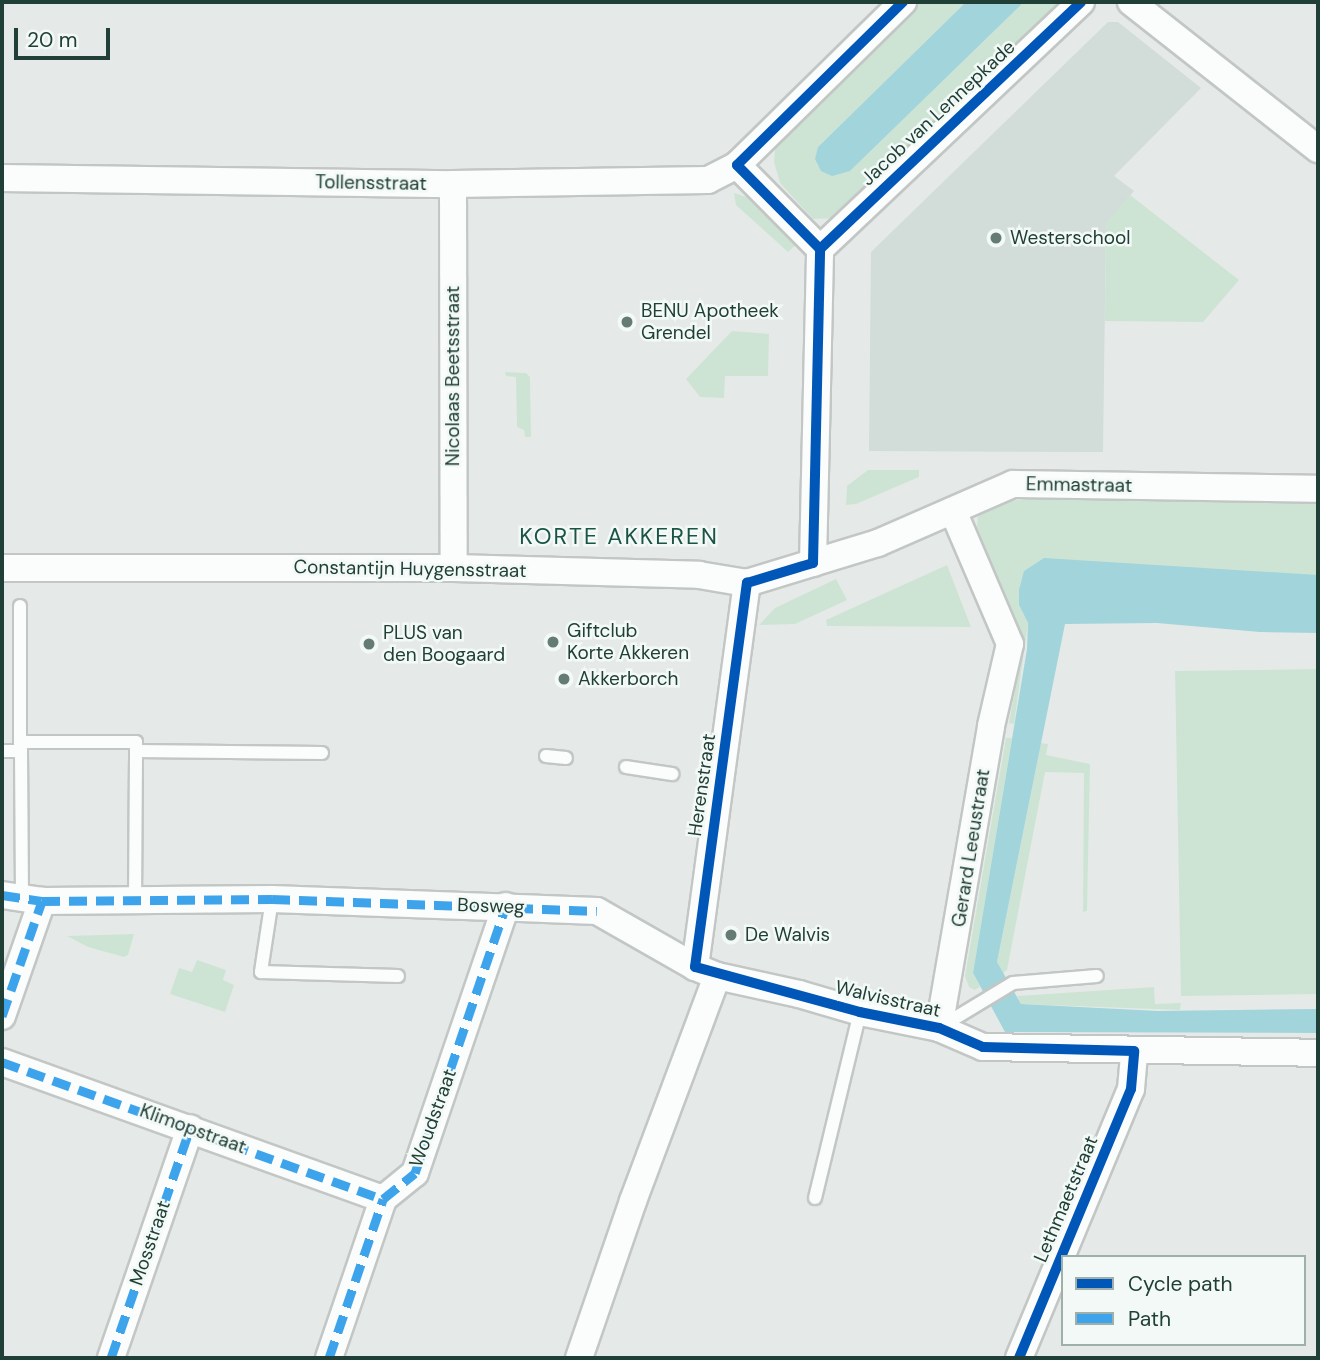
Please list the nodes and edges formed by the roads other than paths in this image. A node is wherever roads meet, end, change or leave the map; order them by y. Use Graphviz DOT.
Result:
graph roads {
  1 [pos="1081,2"];
  2 [pos="1131,2"];
  3 [pos="894,5"];
  4 [pos="1318,149"];
  5 [pos="737,165"];
  6 [pos="2,178"];
  7 [pos="453,184"];
  8 [pos="820,249"];
  9 [pos="1318,489"];
  10 [pos="953,511"];
  11 [pos="813,563"];
  12 [pos="2,568"];
  13 [pos="454,568"];
  14 [pos="747,583"];
  15 [pos="20,606"];
  16 [pos="20,746"];
  17 [pos="2,751"];
  18 [pos="136,751"];
  19 [pos="322,753"];
  20 [pos="546,756"];
  21 [pos="566,758"];
  22 [pos="626,767"];
  23 [pos="671,774"];
  24 [pos="22,898"];
  25 [pos="272,899"];
  26 [pos="135,900"];
  27 [pos="506,906"];
  28 [pos="706,972"];
  29 [pos="398,976"];
  30 [pos="1097,976"];
  31 [pos="860,1013"];
  32 [pos="2,1016"];
  33 [pos="939,1028"];
  34 [pos="1134,1051"];
  35 [pos="1318,1052"];
  36 [pos="2,1062"];
  37 [pos="190,1128"];
  38 [pos="815,1198"];
  39 [pos="383,1199"];
  40 [pos="1061,1255"];
  41 [pos="1061,1256"];
  42 [pos="111,1358"];
  43 [pos="328,1358"];
  44 [pos="579,1358"];
  45 [pos="1018,1358"];
  1 -- 8 [label="street, Jacob van Lennepkade"];
  2 -- 4 [label="street"];
  3 -- 5 [label="street"];
  5 -- 7 [label="street, Tollensstraat"];
  5 -- 8 [label="street"];
  6 -- 7 [label="street, Tollensstraat"];
  7 -- 13 [label="street, Nicolaas Beetsstraat"];
  8 -- 11 [label="street"];
  9 -- 10 [label="street, Emmastraat"];
  10 -- 11 [label="street, Emmastraat"];
  10 -- 33 [label="street, Gerard Leeustraat"];
  11 -- 14 [label="street, Constantijn Huygensstraat"];
  12 -- 13 [label="street, Constantijn Huygensstraat"];
  13 -- 14 [label="street, Constantijn Huygensstraat"];
  14 -- 28 [label="street, Herenstraat"];
  15 -- 16 [label="lane"];
  16 -- 17 [label="lane"];
  16 -- 18 [label="lane"];
  16 -- 24 [label="lane"];
  18 -- 19 [label="lane"];
  18 -- 26 [label="lane"];
  20 -- 21 [label="lane"];
  22 -- 23 [label="lane"];
  24 -- 26 [label="street, Bosweg"];
  24 -- 32 [label="street"];
  25 -- 26 [label="street, Bosweg"];
  25 -- 27 [label="street, Bosweg"];
  25 -- 29 [label="lane"];
  27 -- 28 [label="street, Bosweg"];
  27 -- 39 [label="street, Woudstraat"];
  28 -- 31 [label="street, Walvisstraat"];
  28 -- 44 [label="street, Herenstraat"];
  30 -- 33 [label="lane"];
  31 -- 33 [label="street, Walvisstraat"];
  31 -- 38 [label="lane"];
  33 -- 34 [label="street, Walvisstraat"];
  34 -- 35 [label="street, Walvisstraat"];
  34 -- 40 [label="street, Lethmaetstraat"];
  36 -- 37 [label="street, Klimopstraat"];
  37 -- 39 [label="street, Klimopstraat"];
  37 -- 42 [label="street, Mosstraat"];
  39 -- 43 [label="street"];
  41 -- 45 [label="street, Lethmaetstraat"];
}
